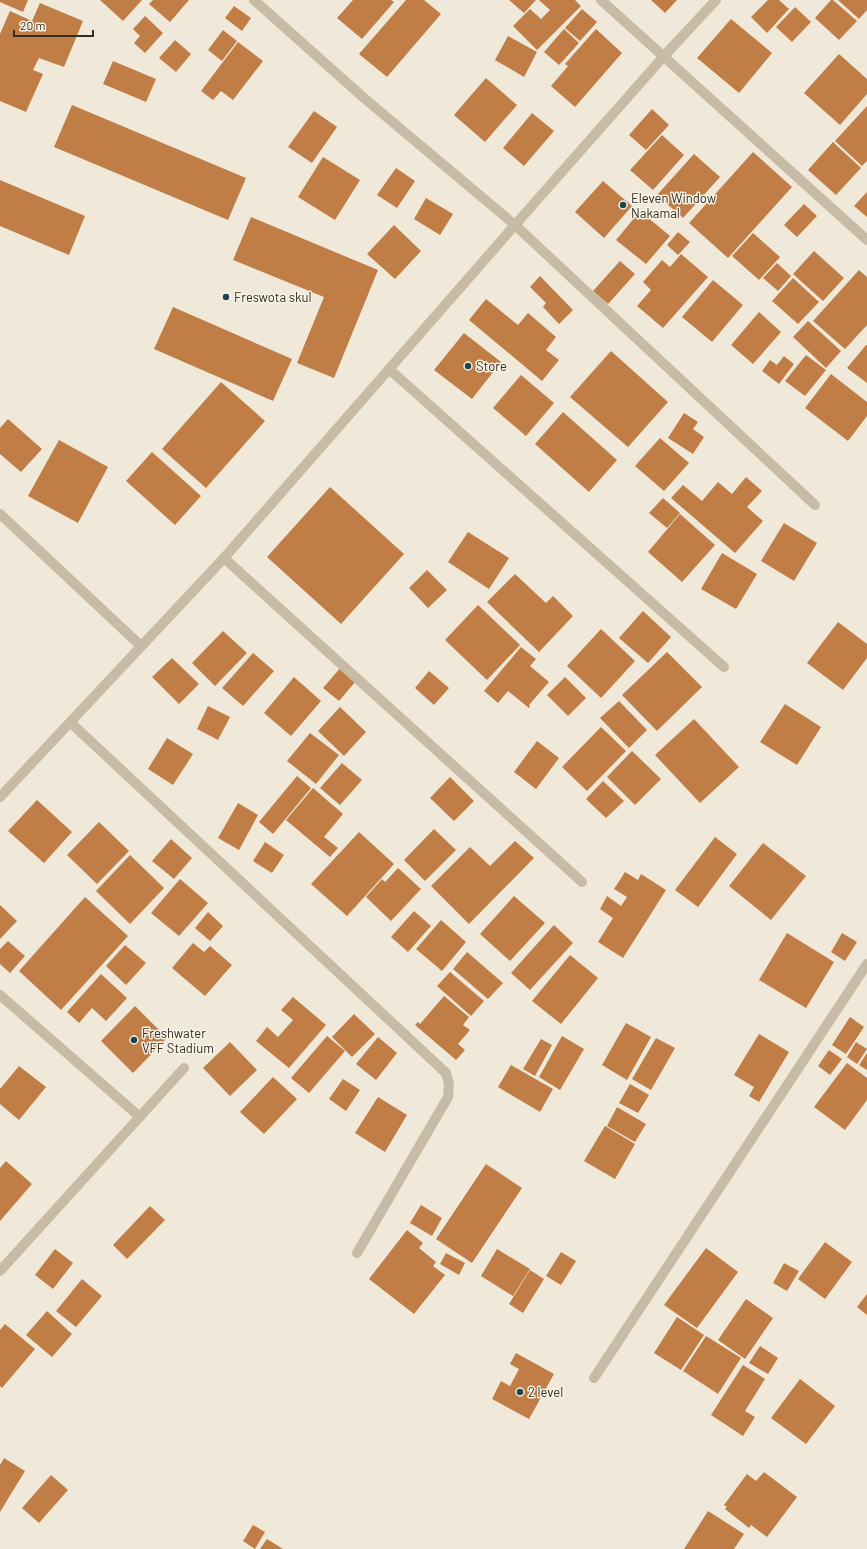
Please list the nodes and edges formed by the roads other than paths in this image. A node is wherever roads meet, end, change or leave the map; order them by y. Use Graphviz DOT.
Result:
graph roads {
  1 [pos="254,0"];
  2 [pos="600,0"];
  3 [pos="716,0"];
  4 [pos="664,56"];
  5 [pos="515,224"];
  6 [pos="867,240"];
  7 [pos="389,369"];
  8 [pos="815,505"];
  9 [pos="0,514"];
  10 [pos="224,558"];
  11 [pos="141,646"];
  12 [pos="724,667"];
  13 [pos="71,723"];
  14 [pos="0,797"];
  15 [pos="582,882"];
  16 [pos="867,964"];
  17 [pos="0,995"];
  18 [pos="184,1068"];
  19 [pos="140,1117"];
  20 [pos="357,1253"];
  21 [pos="0,1271"];
  22 [pos="594,1378"];
  1 -- 5 [label="street"];
  2 -- 4 [label="street"];
  3 -- 4 [label="street"];
  4 -- 5 [label="street"];
  4 -- 6 [label="street"];
  5 -- 7 [label="street"];
  5 -- 8 [label="street"];
  7 -- 10 [label="street"];
  7 -- 12 [label="street"];
  9 -- 11 [label="street"];
  10 -- 11 [label="street"];
  10 -- 15 [label="street"];
  11 -- 13 [label="street"];
  13 -- 14 [label="street"];
  13 -- 20 [label="street"];
  16 -- 22 [label="street"];
  17 -- 19 [label="street"];
  18 -- 19 [label="street"];
  19 -- 21 [label="street"];
}
